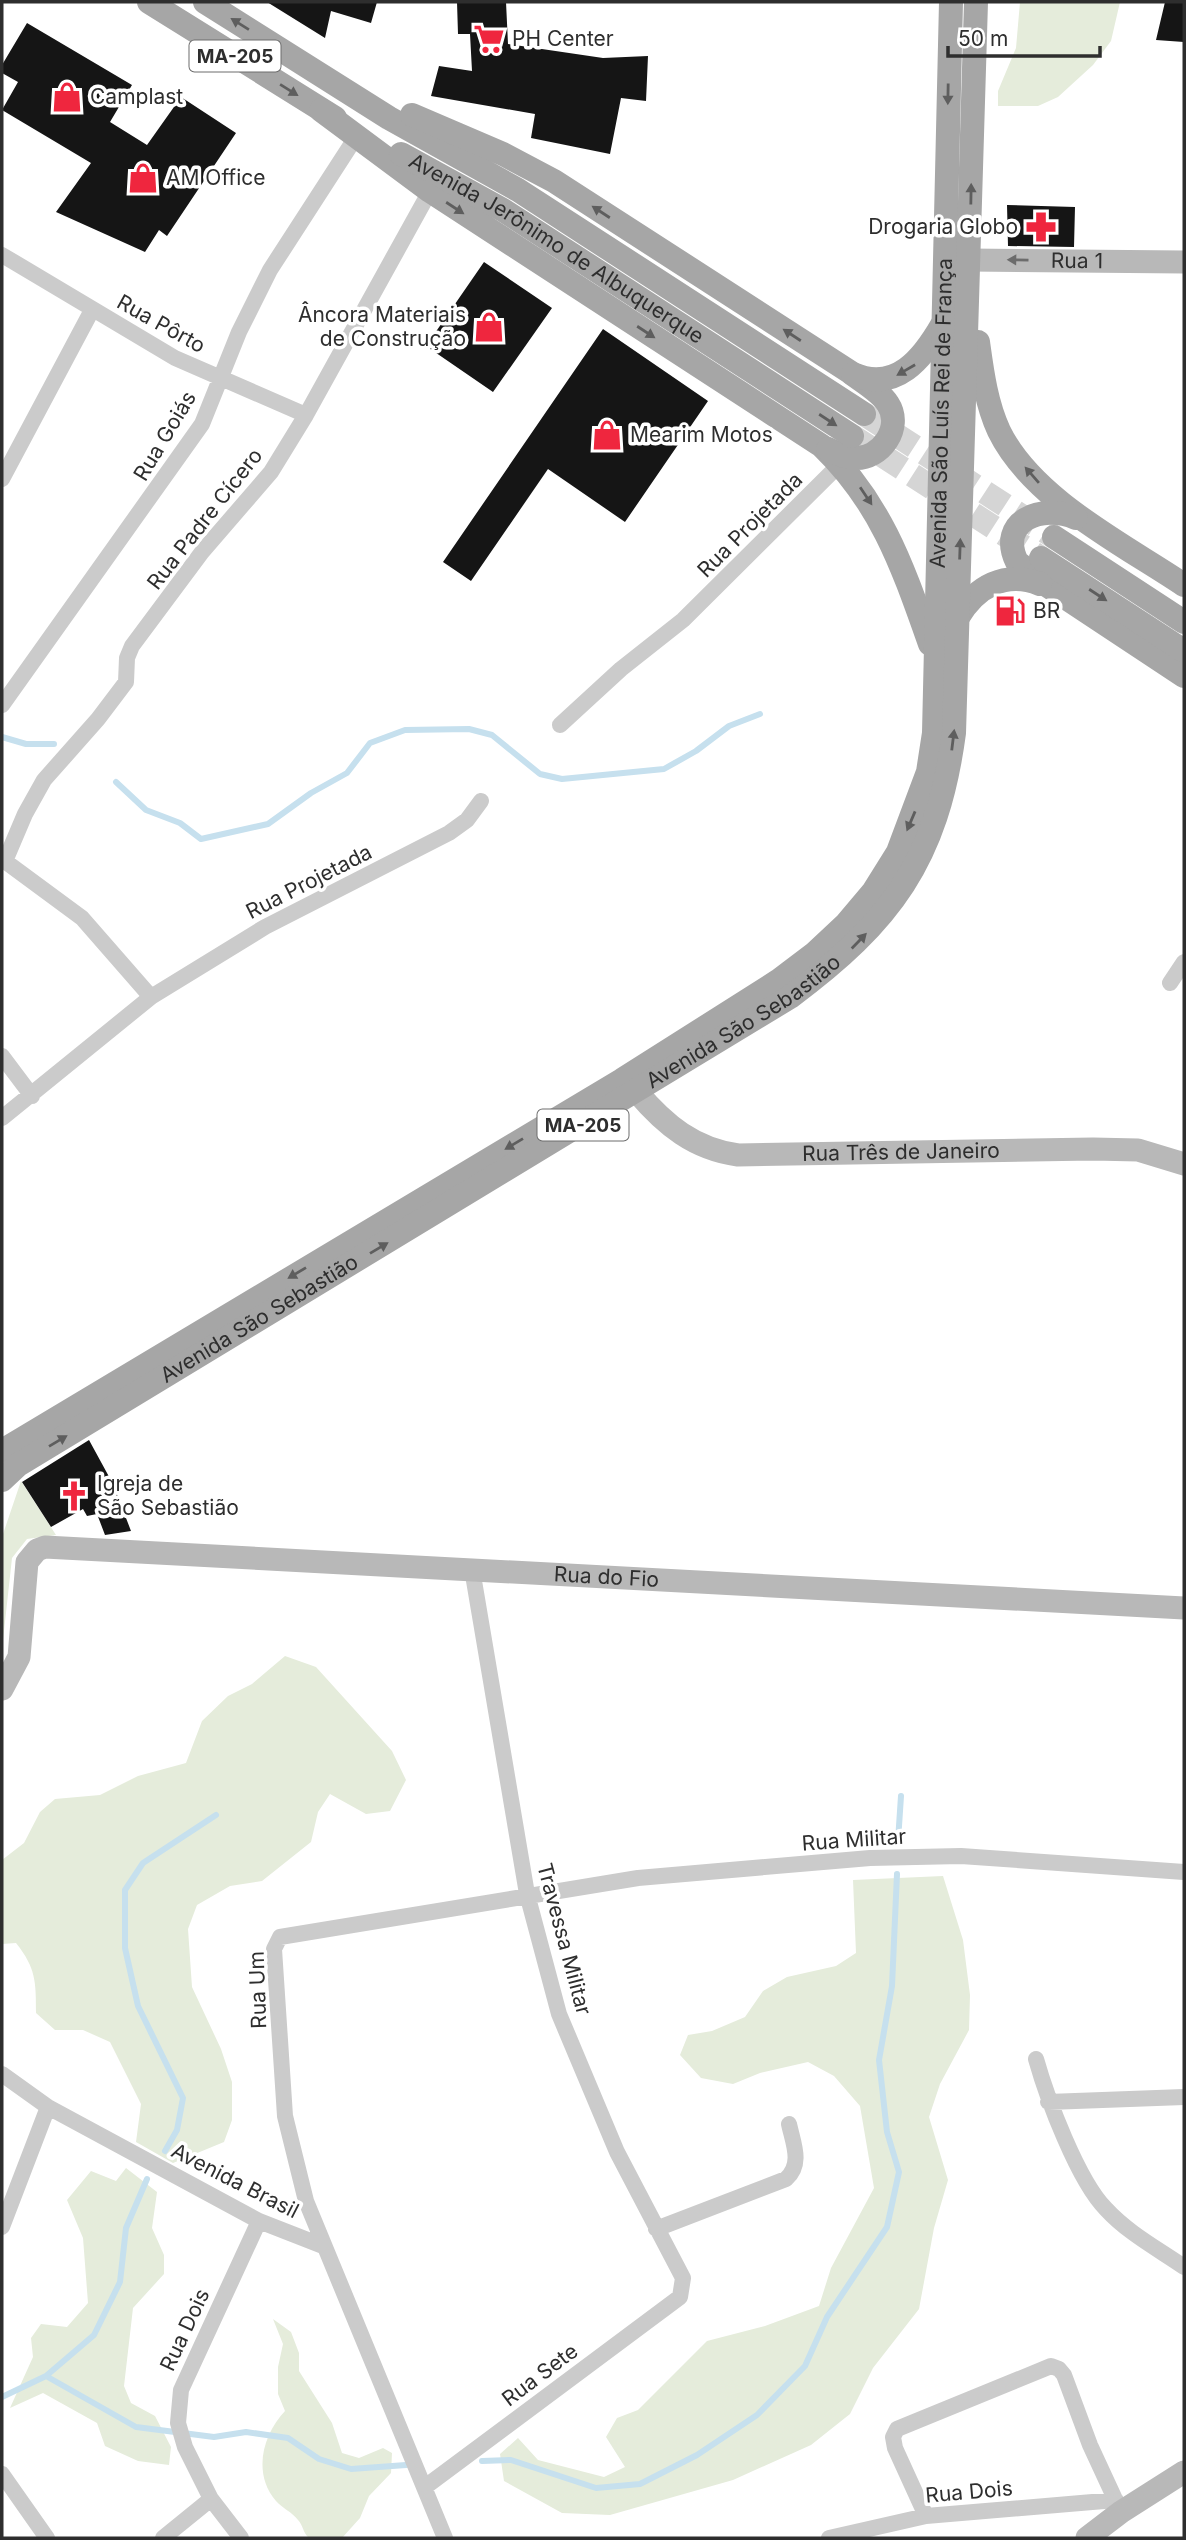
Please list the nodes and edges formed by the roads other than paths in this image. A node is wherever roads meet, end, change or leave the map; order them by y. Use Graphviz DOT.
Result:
graph roads {
  1 [pos="149,2"];
  2 [pos="205,2"];
  3 [pos="951,2"];
  4 [pos="976,2"];
  5 [pos="339,87"];
  6 [pos="321,110"];
  7 [pos="356,137"];
  8 [pos="430,191"];
  9 [pos="2,256"];
  10 [pos="969,260"];
  11 [pos="1184,262"];
  12 [pos="92,310"];
  13 [pos="942,324"];
  14 [pos="850,372"];
  15 [pos="222,378"];
  16 [pos="864,414"];
  17 [pos="306,415"];
  18 [pos="852,436"];
  19 [pos="822,446"];
  20 [pos="840,464"];
  21 [pos="2,479"];
  22 [pos="1105,532"];
  23 [pos="1054,537"];
  24 [pos="1041,558"];
  25 [pos="1184,584"];
  26 [pos="1048,586"];
  27 [pos="958,617"];
  28 [pos="1184,622"];
  29 [pos="1184,651"];
  30 [pos="936,659"];
  31 [pos="1184,676"];
  32 [pos="2,705"];
  33 [pos="560,724"];
  34 [pos="481,801"];
  35 [pos="3,860"];
  36 [pos="1184,962"];
  37 [pos="1170,984"];
  38 [pos="151,997"];
  39 [pos="2,1056"];
  40 [pos="636,1092"];
  41 [pos="32,1096"];
  42 [pos="2,1118"];
  43 [pos="1184,1164"];
  44 [pos="2,1451"];
  45 [pos="2,1480"];
  46 [pos="472,1569"];
  47 [pos="1184,1608"];
  48 [pos="2,1689"];
  49 [pos="1184,1872"];
  50 [pos="527,1894"];
  51 [pos="1036,2059"];
  52 [pos="2,2074"];
  53 [pos="1184,2098"];
  54 [pos="1048,2102"];
  55 [pos="48,2107"];
  56 [pos="789,2124"];
  57 [pos="259,2221"];
  58 [pos="2,2227"];
  59 [pos="656,2229"];
  60 [pos="323,2246"];
  61 [pos="1184,2267"];
  62 [pos="680,2297"];
  63 [pos="1184,2472"];
  64 [pos="2,2474"];
  65 [pos="425,2487"];
  66 [pos="211,2498"];
  67 [pos="1118,2506"];
  68 [pos="926,2516"];
  69 [pos="47,2538"];
  70 [pos="163,2538"];
  71 [pos="241,2538"];
  72 [pos="445,2538"];
  73 [pos="828,2538"];
  74 [pos="1087,2538"];
  1 -- 6 [label="main road, Avenida Jerônimo de Albuquerque / MA-205, one-way"];
  5 -- 2 [label="main road, Avenida Jerônimo de Albuquerque / MA-205, one-way"];
  3 -- 13 [label="main road, Avenida São Luís Rei de França, one-way"];
  10 -- 4 [label="main road, Avenida São Luís Rei de França, one-way"];
  14 -- 5 [label="main road, one-way"];
  5 -- 16 [label="main road, Avenida Jerônimo de Albuquerque"];
  6 -- 7 [label="main road"];
  6 -- 18 [label="main road, Avenida Jerônimo de Albuquerque, one-way"];
  7 -- 8 [label="main road"];
  7 -- 15 [label="street, Rua Goiás"];
  8 -- 17 [label="street, Rua Padre Cícero"];
  8 -- 19 [label="main road, one-way"];
  9 -- 12 [label="street, Rua Pôrto"];
  11 -- 10 [label="street, Rua 1, one-way"];
  22 -- 10 [label="main road, one-way"];
  27 -- 10 [label="main road, Avenida São Luís Rei de França, one-way"];
  12 -- 15 [label="street, Rua Pôrto"];
  12 -- 21 [label="street"];
  13 -- 14 [label="main road, one-way"];
  13 -- 30 [label="main road, Avenida São Luís Rei de França"];
  14 -- 19 [label="main road"];
  15 -- 17 [label="street, Rua Pôrto"];
  15 -- 32 [label="street, Rua Goiás"];
  17 -- 35 [label="street, Rua Padre Cícero"];
  19 -- 20 [label="main road"];
  20 -- 30 [label="main road, one-way"];
  20 -- 33 [label="street, Rua Projetada"];
  22 -- 25 [label="main road"];
  22 -- 26 [label="main road"];
  23 -- 28 [label="main road"];
  24 -- 29 [label="main road, one-way"];
  26 -- 27 [label="main road"];
  26 -- 31 [label="main road"];
  40 -- 27 [label="main road, Avenida São Sebastião / MA-205, one-way"];
  30 -- 44 [label="main road, Avenida São Sebastião / MA-205, one-way"];
  34 -- 38 [label="street, Rua Projetada"];
  35 -- 38 [label="street"];
  36 -- 37 [label="street"];
  38 -- 41 [label="street, Rua Projetada"];
  39 -- 41 [label="street"];
  40 -- 43 [label="street, Rua Três de Janeiro"];
  45 -- 40 [label="main road, Avenida São Sebastião / MA-205, one-way"];
  41 -- 42 [label="street, Rua Projetada"];
  46 -- 47 [label="street, Rua do Fio"];
  46 -- 48 [label="street, Rua do Fio"];
  46 -- 50 [label="street, Travessa Militar"];
  49 -- 50 [label="street, Rua Militar"];
  50 -- 59 [label="street, Travessa Militar"];
  50 -- 60 [label="street, Rua Um"];
  51 -- 54 [label="street"];
  52 -- 55 [label="street, Avenida Brasil"];
  53 -- 54 [label="street"];
  54 -- 61 [label="street"];
  55 -- 57 [label="street, Avenida Brasil"];
  55 -- 58 [label="street"];
  56 -- 59 [label="street"];
  57 -- 60 [label="street, Avenida Brasil"];
  57 -- 66 [label="street, Rua Dois"];
  59 -- 62 [label="street, Travessa Militar"];
  60 -- 65 [label="street"];
  62 -- 65 [label="street, Rua Sete"];
  63 -- 67 [label="street"];
  64 -- 69 [label="street"];
  65 -- 72 [label="street"];
  66 -- 70 [label="street"];
  66 -- 71 [label="street, Rua Dois"];
  67 -- 68 [label="street, Rua Dois"];
  67 -- 68 [label="street"];
  67 -- 74 [label="street"];
  68 -- 73 [label="street, Rua Dois"];
}
